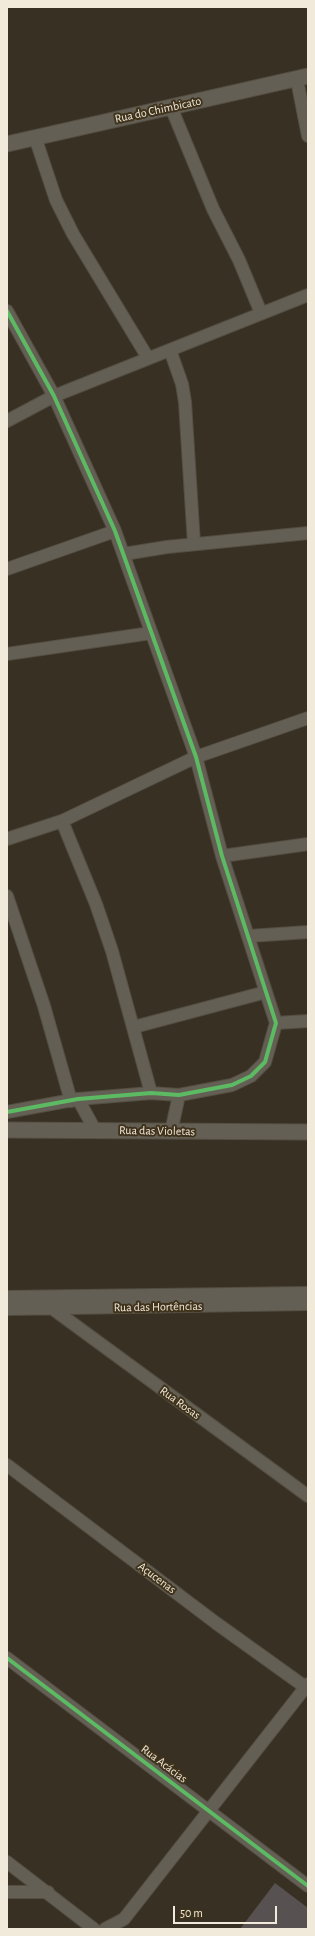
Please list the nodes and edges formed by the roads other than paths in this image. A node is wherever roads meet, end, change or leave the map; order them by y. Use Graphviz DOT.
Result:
graph roads {
  1 [pos="302,78"];
  2 [pos="171,107"];
  3 [pos="308,136"];
  4 [pos="35,137"];
  5 [pos="7,144"];
  6 [pos="308,295"];
  7 [pos="7,311"];
  8 [pos="261,313"];
  9 [pos="170,350"];
  10 [pos="148,358"];
  11 [pos="54,396"];
  12 [pos="7,421"];
  13 [pos="116,532"];
  14 [pos="308,533"];
  15 [pos="194,544"];
  16 [pos="124,554"];
  17 [pos="7,569"];
  18 [pos="151,633"];
  19 [pos="7,654"];
  20 [pos="308,718"];
  21 [pos="196,756"];
  22 [pos="62,821"];
  23 [pos="7,838"];
  24 [pos="308,844"];
  25 [pos="222,856"];
  26 [pos="7,896"];
  27 [pos="308,932"];
  28 [pos="249,936"];
  29 [pos="266,992"];
  30 [pos="308,1021"];
  31 [pos="276,1023"];
  32 [pos="134,1028"];
  33 [pos="151,1093"];
  34 [pos="179,1095"];
  35 [pos="75,1100"];
  36 [pos="7,1112"];
  37 [pos="7,1130"];
  38 [pos="95,1130"];
  39 [pos="171,1132"];
  40 [pos="308,1132"];
  41 [pos="307,1296"];
  42 [pos="7,1297"];
  43 [pos="7,1309"];
  44 [pos="53,1309"];
  45 [pos="7,1465"];
  46 [pos="308,1496"];
  47 [pos="7,1658"];
  48 [pos="307,1686"];
  49 [pos="209,1811"];
  50 [pos="7,1862"];
  51 [pos="308,1886"];
  52 [pos="7,1892"];
  53 [pos="48,1892"];
  54 [pos="94,1929"];
  55 [pos="106,1929"];
  1 -- 2 [label="street, Rua do Chimbicato"];
  1 -- 3 [label="street"];
  2 -- 4 [label="street, Rua do Chimbicato"];
  2 -- 8 [label="street"];
  4 -- 5 [label="street, Rua do Chimbicato"];
  4 -- 10 [label="street"];
  6 -- 8 [label="street"];
  7 -- 11 [label="street"];
  8 -- 9 [label="street"];
  9 -- 10 [label="street"];
  9 -- 15 [label="street"];
  10 -- 11 [label="street"];
  11 -- 12 [label="street"];
  11 -- 13 [label="street"];
  13 -- 16 [label="street"];
  13 -- 17 [label="street"];
  14 -- 15 [label="street"];
  15 -- 16 [label="street"];
  16 -- 18 [label="street"];
  18 -- 19 [label="street"];
  18 -- 21 [label="street"];
  20 -- 21 [label="street"];
  21 -- 22 [label="street"];
  21 -- 25 [label="street"];
  22 -- 23 [label="street"];
  22 -- 32 [label="street"];
  24 -- 25 [label="street"];
  25 -- 28 [label="street"];
  26 -- 35 [label="street"];
  27 -- 28 [label="street"];
  28 -- 29 [label="street"];
  29 -- 31 [label="street"];
  29 -- 32 [label="street"];
  30 -- 31 [label="street"];
  31 -- 34 [label="street"];
  32 -- 33 [label="street"];
  33 -- 34 [label="street"];
  33 -- 35 [label="street"];
  34 -- 39 [label="street"];
  35 -- 36 [label="street"];
  35 -- 38 [label="street"];
  37 -- 38 [label="street, Rua das Violetas"];
  38 -- 39 [label="street, Rua das Violetas"];
  39 -- 40 [label="street, Rua das Violetas"];
  41 -- 42 [label="street"];
  41 -- 44 [label="street, Rua das Hortências"];
  43 -- 44 [label="street, Rua das Hortências"];
  44 -- 46 [label="street, Rua Rosas"];
  45 -- 48 [label="street, Açucenas"];
  47 -- 49 [label="street, Rua Acácias"];
  48 -- 49 [label="street"];
  49 -- 51 [label="street, Rua Acácias"];
  49 -- 55 [label="street"];
  50 -- 53 [label="street"];
  52 -- 53 [label="street"];
  53 -- 54 [label="street"];
}
